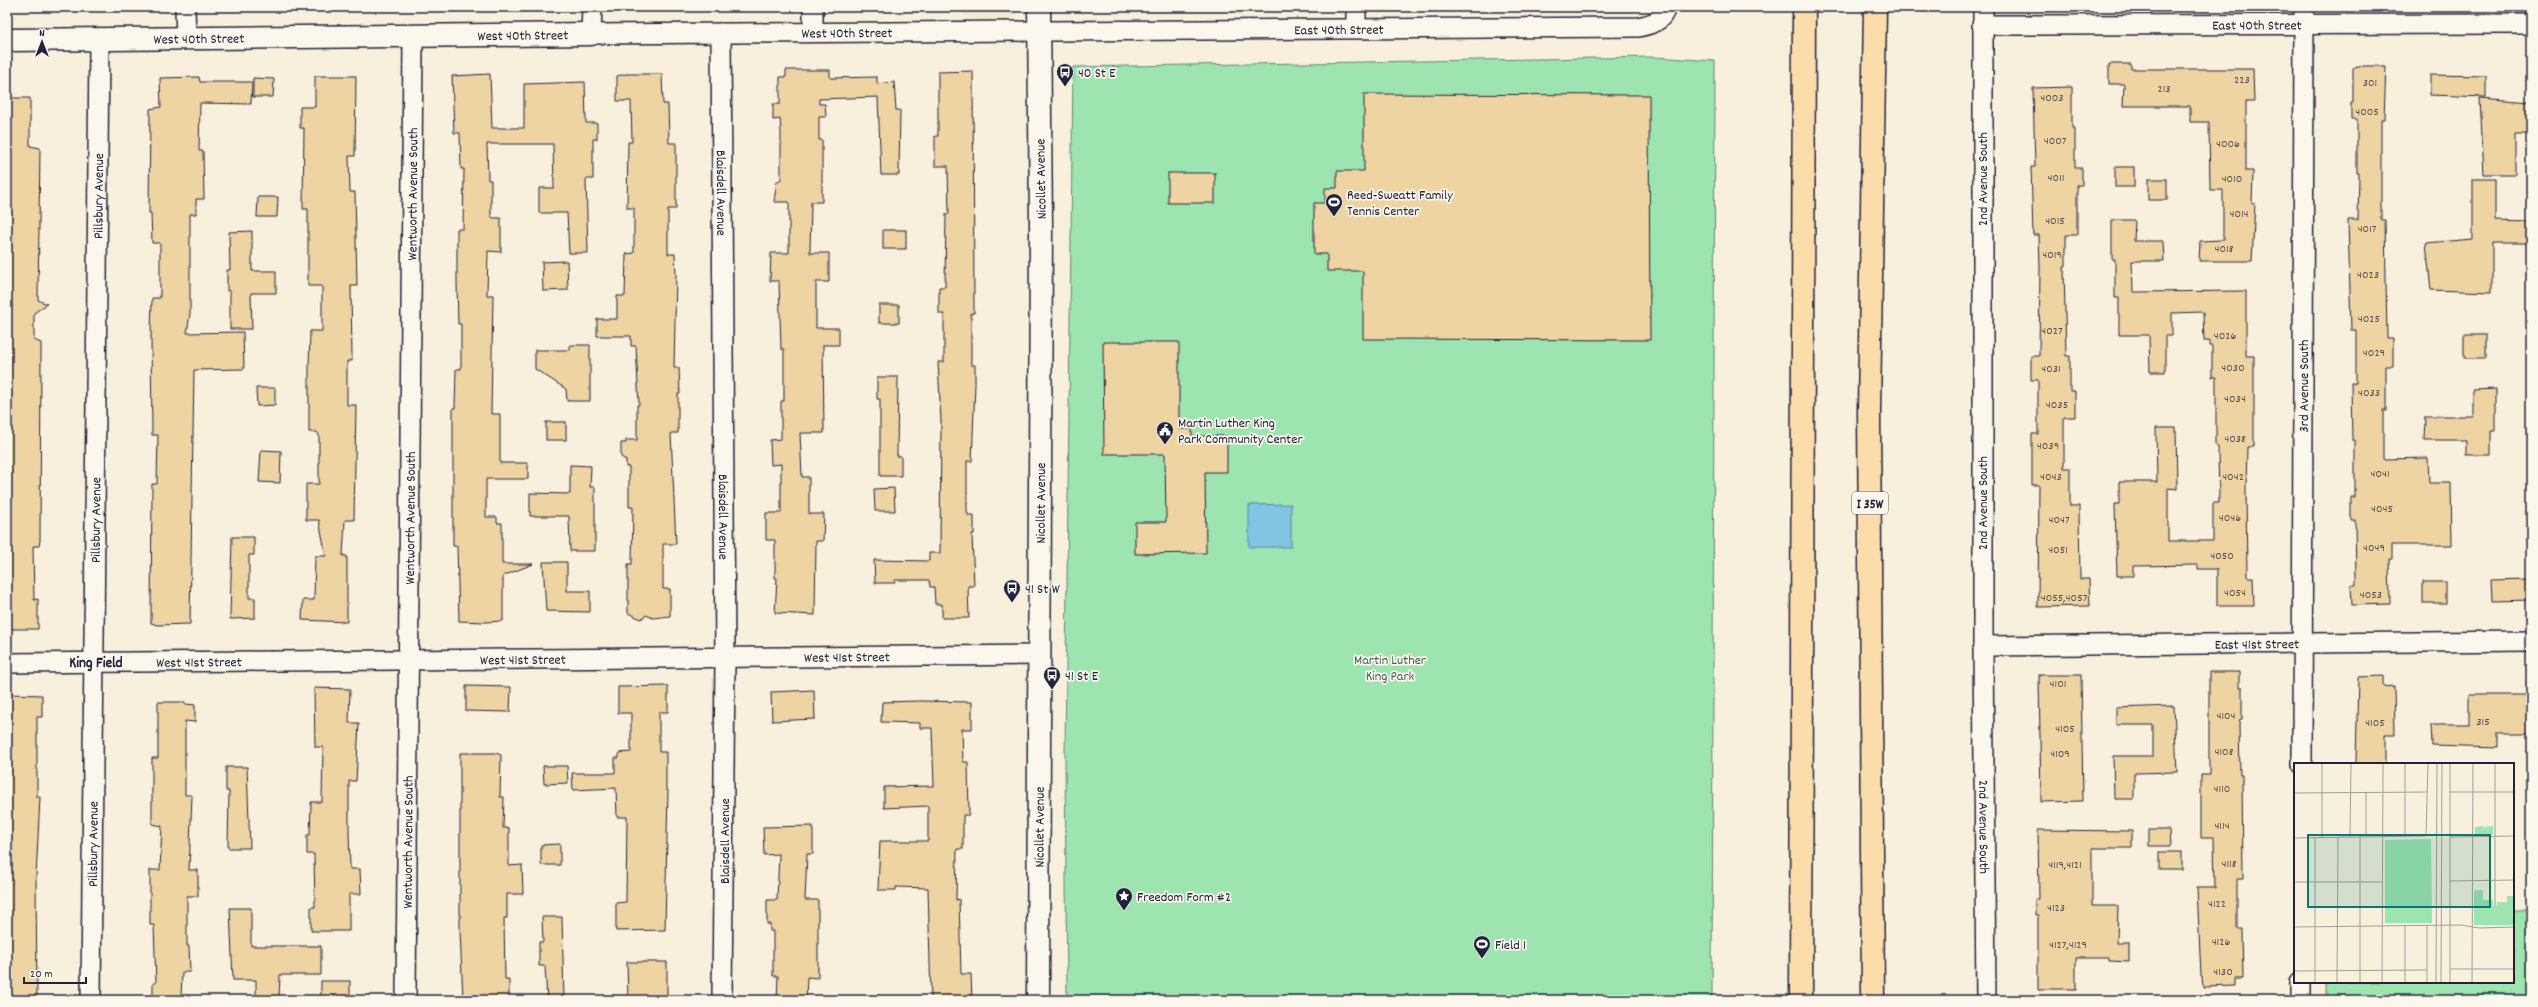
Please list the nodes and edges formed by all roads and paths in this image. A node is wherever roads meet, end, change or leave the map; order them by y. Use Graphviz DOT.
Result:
graph roads {
  1 [pos="185,7"];
  2 [pos="592,7"];
  3 [pos="813,7"];
  4 [pos="1039,7"];
  5 [pos="1356,7"];
  6 [pos="1666,7"];
  7 [pos="1804,7"];
  8 [pos="1874,7"];
  9 [pos="2304,7"];
  10 [pos="1983,16"];
  11 [pos="2531,24"];
  12 [pos="2304,26"];
  13 [pos="1356,28"];
  14 [pos="813,32"];
  15 [pos="1040,32"];
  16 [pos="722,33"];
  17 [pos="591,34"];
  18 [pos="413,36"];
  19 [pos="186,39"];
  20 [pos="7,40"];
  21 [pos="99,40"];
  22 [pos="2531,640"];
  23 [pos="2303,643"];
  24 [pos="1983,646"];
  25 [pos="1040,655"];
  26 [pos="725,658"];
  27 [pos="410,660"];
  28 [pos="94,662"];
  29 [pos="7,663"];
  30 [pos="2302,763"];
  31 [pos="2300,983"];
  32 [pos="91,1000"];
  33 [pos="406,1000"];
  34 [pos="722,1000"];
  35 [pos="1038,1000"];
  36 [pos="1801,1000"];
  37 [pos="1873,1000"];
  38 [pos="1986,1000"];
  39 [pos="2300,1000"];
  1 -- 19 [label="street"];
  2 -- 17 [label="street"];
  3 -- 14 [label="street"];
  4 -- 15 [label="main road, Nicollet Avenue"];
  5 -- 13 [label="street"];
  6 -- 13 [label="street, East 40th Street"];
  7 -- 36 [label="highway"];
  8 -- 37 [label="highway, I 35W"];
  9 -- 12 [label="street, 3rd Avenue South"];
  10 -- 12 [label="street, East 40th Street"];
  10 -- 24 [label="street, 2nd Avenue South"];
  11 -- 12 [label="street, East 40th Street"];
  12 -- 23 [label="street, 3rd Avenue South"];
  13 -- 15 [label="street, East 40th Street"];
  14 -- 15 [label="street, West 40th Street"];
  14 -- 16 [label="street, West 40th Street"];
  15 -- 25 [label="main road, Nicollet Avenue"];
  16 -- 17 [label="street, West 40th Street"];
  16 -- 26 [label="street, Blaisdell Avenue"];
  17 -- 18 [label="main road, West 40th Street"];
  18 -- 19 [label="main road, West 40th Street"];
  18 -- 27 [label="street, Wentworth Avenue South"];
  19 -- 21 [label="main road, West 40th Street"];
  20 -- 21 [label="main road, West 40th Street"];
  21 -- 28 [label="street, Pillsbury Avenue"];
  22 -- 23 [label="street, East 41st Street"];
  23 -- 24 [label="street, East 41st Street"];
  23 -- 30 [label="street, 3rd Avenue South"];
  24 -- 38 [label="street, 2nd Avenue South"];
  25 -- 26 [label="street, West 41st Street"];
  25 -- 35 [label="main road, Nicollet Avenue"];
  26 -- 27 [label="street, West 41st Street"];
  26 -- 34 [label="street, Blaisdell Avenue"];
  27 -- 28 [label="street, West 41st Street"];
  27 -- 33 [label="street, Wentworth Avenue South"];
  28 -- 29 [label="street, West 41st Street"];
  28 -- 32 [label="street, Pillsbury Avenue"];
  31 -- 39 [label="street"];
}
